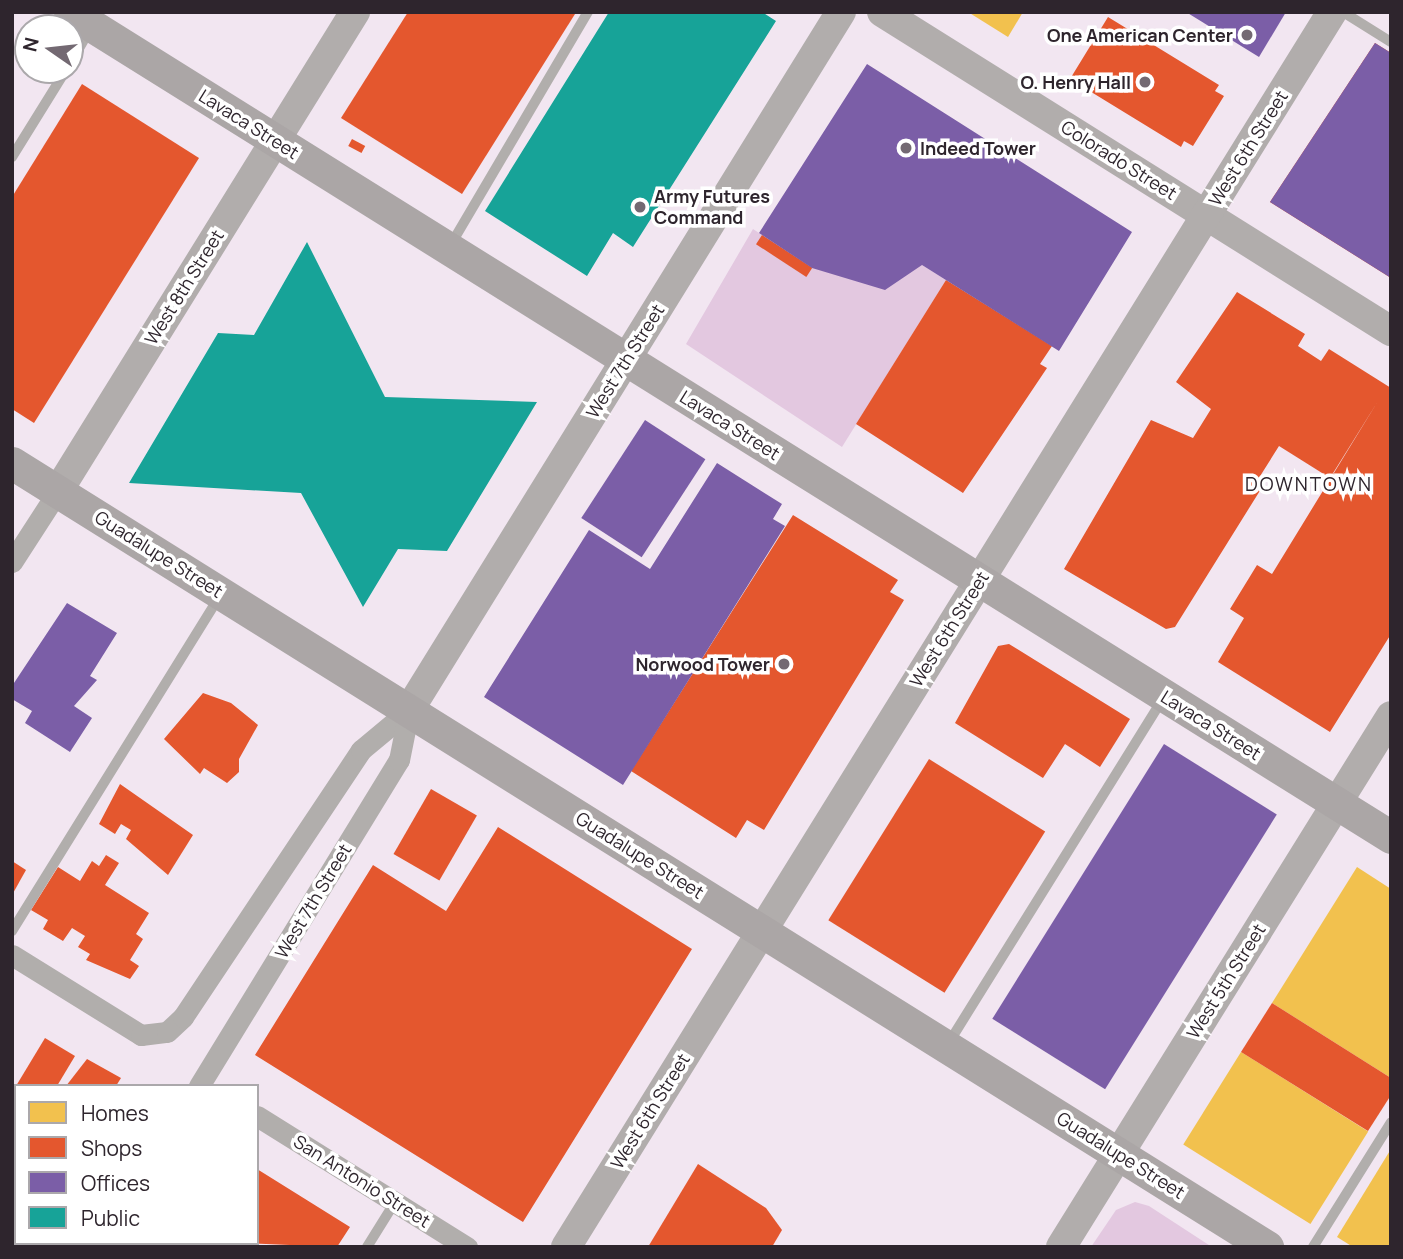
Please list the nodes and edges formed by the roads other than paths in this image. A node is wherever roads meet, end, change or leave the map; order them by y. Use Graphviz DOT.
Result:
graph roads {
  1 [pos="355,12"];
  2 [pos="588,12"];
  3 [pos="841,12"];
  4 [pos="882,12"];
  5 [pos="1332,12"];
  6 [pos="1343,12"];
  7 [pos="87,17"];
  8 [pos="1391,42"];
  9 [pos="57,84"];
  10 [pos="275,141"];
  11 [pos="12,157"];
  12 [pos="1206,215"];
  13 [pos="449,248"];
  14 [pos="1391,331"];
  15 [pos="626,359"];
  16 [pos="12,463"];
  17 [pos="58,491"];
  18 [pos="12,562"];
  19 [pos="979,580"];
  20 [pos="221,593"];
  21 [pos="1164,696"];
  22 [pos="409,710"];
  23 [pos="1391,716"];
  24 [pos="1336,803"];
  25 [pos="1391,837"];
  26 [pos="12,931"];
  27 [pos="762,931"];
  28 [pos="12,955"];
  29 [pos="947,1046"];
  30 [pos="204,1084"];
  31 [pos="259,1117"];
  32 [pos="1391,1122"];
  33 [pos="1119,1154"];
  34 [pos="395,1202"];
  35 [pos="367,1247"];
  36 [pos="467,1247"];
  37 [pos="566,1247"];
  38 [pos="1061,1247"];
  39 [pos="1268,1247"];
  40 [pos="1313,1247"];
  1 -- 10 [label="main road, West 8th Street"];
  2 -- 13 [label="lane"];
  3 -- 15 [label="main road, West 7th Street"];
  4 -- 12 [label="main road, Colorado Street"];
  5 -- 12 [label="main road, West 6th Street"];
  6 -- 8 [label="lane"];
  7 -- 10 [label="main road, Lavaca Street"];
  9 -- 11 [label="lane"];
  10 -- 13 [label="main road, Lavaca Street"];
  10 -- 17 [label="main road, West 8th Street"];
  12 -- 14 [label="main road, Colorado Street"];
  12 -- 19 [label="main road, West 6th Street"];
  13 -- 15 [label="main road, Lavaca Street"];
  15 -- 19 [label="main road, Lavaca Street"];
  15 -- 22 [label="main road, West 7th Street"];
  16 -- 17 [label="main road, Guadalupe Street"];
  17 -- 18 [label="street, West 8th Street"];
  17 -- 20 [label="main road, Guadalupe Street"];
  19 -- 21 [label="main road, Lavaca Street"];
  19 -- 27 [label="main road, West 6th Street"];
  20 -- 22 [label="main road, Guadalupe Street"];
  20 -- 26 [label="lane"];
  21 -- 24 [label="main road, Lavaca Street"];
  21 -- 29 [label="lane"];
  22 -- 27 [label="main road, Guadalupe Street"];
  22 -- 28 [label="street, West 7th Street"];
  22 -- 30 [label="street, West 7th Street"];
  23 -- 24 [label="main road, West 5th Street"];
  24 -- 25 [label="main road, Lavaca Street"];
  24 -- 33 [label="main road, West 5th Street"];
  27 -- 29 [label="main road, Guadalupe Street"];
  27 -- 37 [label="main road, West 6th Street"];
  29 -- 33 [label="main road, Guadalupe Street"];
  31 -- 34 [label="street, San Antonio Street"];
  32 -- 40 [label="lane"];
  33 -- 38 [label="main road, West 5th Street"];
  33 -- 39 [label="main road, Guadalupe Street"];
  34 -- 35 [label="lane"];
  34 -- 36 [label="street, San Antonio Street"];
}
